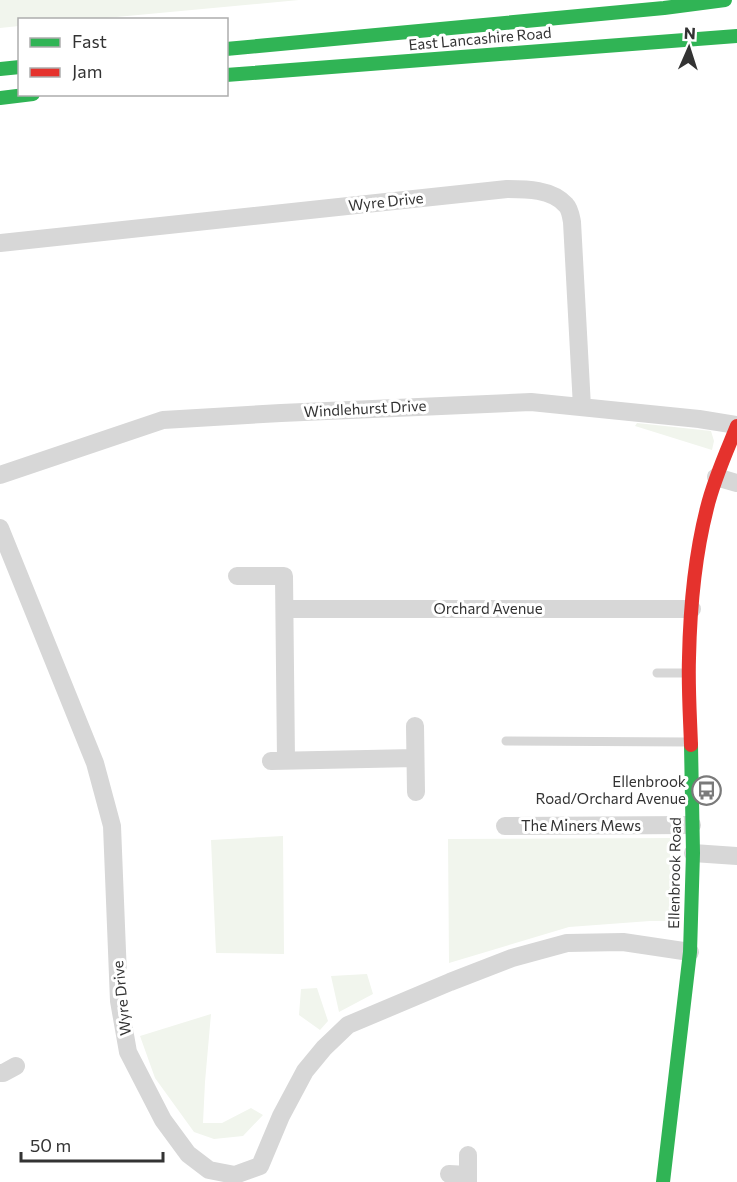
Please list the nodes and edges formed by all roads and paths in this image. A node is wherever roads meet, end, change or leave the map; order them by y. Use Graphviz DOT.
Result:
graph roads {
  1 [pos="725,0"];
  2 [pos="737,7"];
  3 [pos="664,8"];
  4 [pos="737,36"];
  5 [pos="228,49"];
  6 [pos="18,67"];
  7 [pos="0,69"];
  8 [pos="228,75"];
  9 [pos="18,96"];
  10 [pos="0,98"];
  11 [pos="0,243"];
  12 [pos="582,407"];
  13 [pos="737,425"];
  14 [pos="0,475"];
  15 [pos="716,477"];
  16 [pos="737,483"];
  17 [pos="0,528"];
  18 [pos="237,576"];
  19 [pos="285,609"];
  20 [pos="692,609"];
  21 [pos="657,673"];
  22 [pos="689,673"];
  23 [pos="415,726"];
  24 [pos="506,741"];
  25 [pos="691,742"];
  26 [pos="415,758"];
  27 [pos="417,792"];
  28 [pos="692,825"];
  29 [pos="505,826"];
  30 [pos="693,854"];
  31 [pos="737,856"];
  32 [pos="690,952"];
  33 [pos="468,1155"];
  34 [pos="449,1174"];
  35 [pos="468,1178"];
  36 [pos="663,1182"];
  1 -- 3 [label="main road, East Lancashire Road"];
  2 -- 3 [label="main road"];
  3 -- 5 [label="main road, East Lancashire Road"];
  4 -- 8 [label="main road, East Lancashire Road"];
  6 -- 7 [label="main road"];
  9 -- 10 [label="main road"];
  11 -- 12 [label="street, Wyre Drive"];
  12 -- 13 [label="street, Windlehurst Drive"];
  12 -- 14 [label="street, Windlehurst Drive"];
  13 -- 15 [label="main road, Ellenbrook Road"];
  15 -- 16 [label="street"];
  15 -- 20 [label="main road, Ellenbrook Road"];
  17 -- 32 [label="street, Wyre Drive"];
  18 -- 19 [label="street"];
  19 -- 20 [label="street, Orchard Avenue"];
  19 -- 26 [label="street"];
  20 -- 22 [label="main road, Ellenbrook Road"];
  21 -- 22 [label="lane"];
  22 -- 25 [label="main road, Ellenbrook Road"];
  23 -- 26 [label="street"];
  24 -- 25 [label="lane"];
  25 -- 28 [label="main road, Ellenbrook Road"];
  26 -- 27 [label="street"];
  28 -- 29 [label="street, The Miners Mews"];
  28 -- 30 [label="main road, Ellenbrook Road"];
  30 -- 31 [label="street"];
  30 -- 32 [label="main road, Ellenbrook Road"];
  32 -- 36 [label="main road, Ellenbrook Road"];
  33 -- 35 [label="street"];
  34 -- 35 [label="street"];
}
